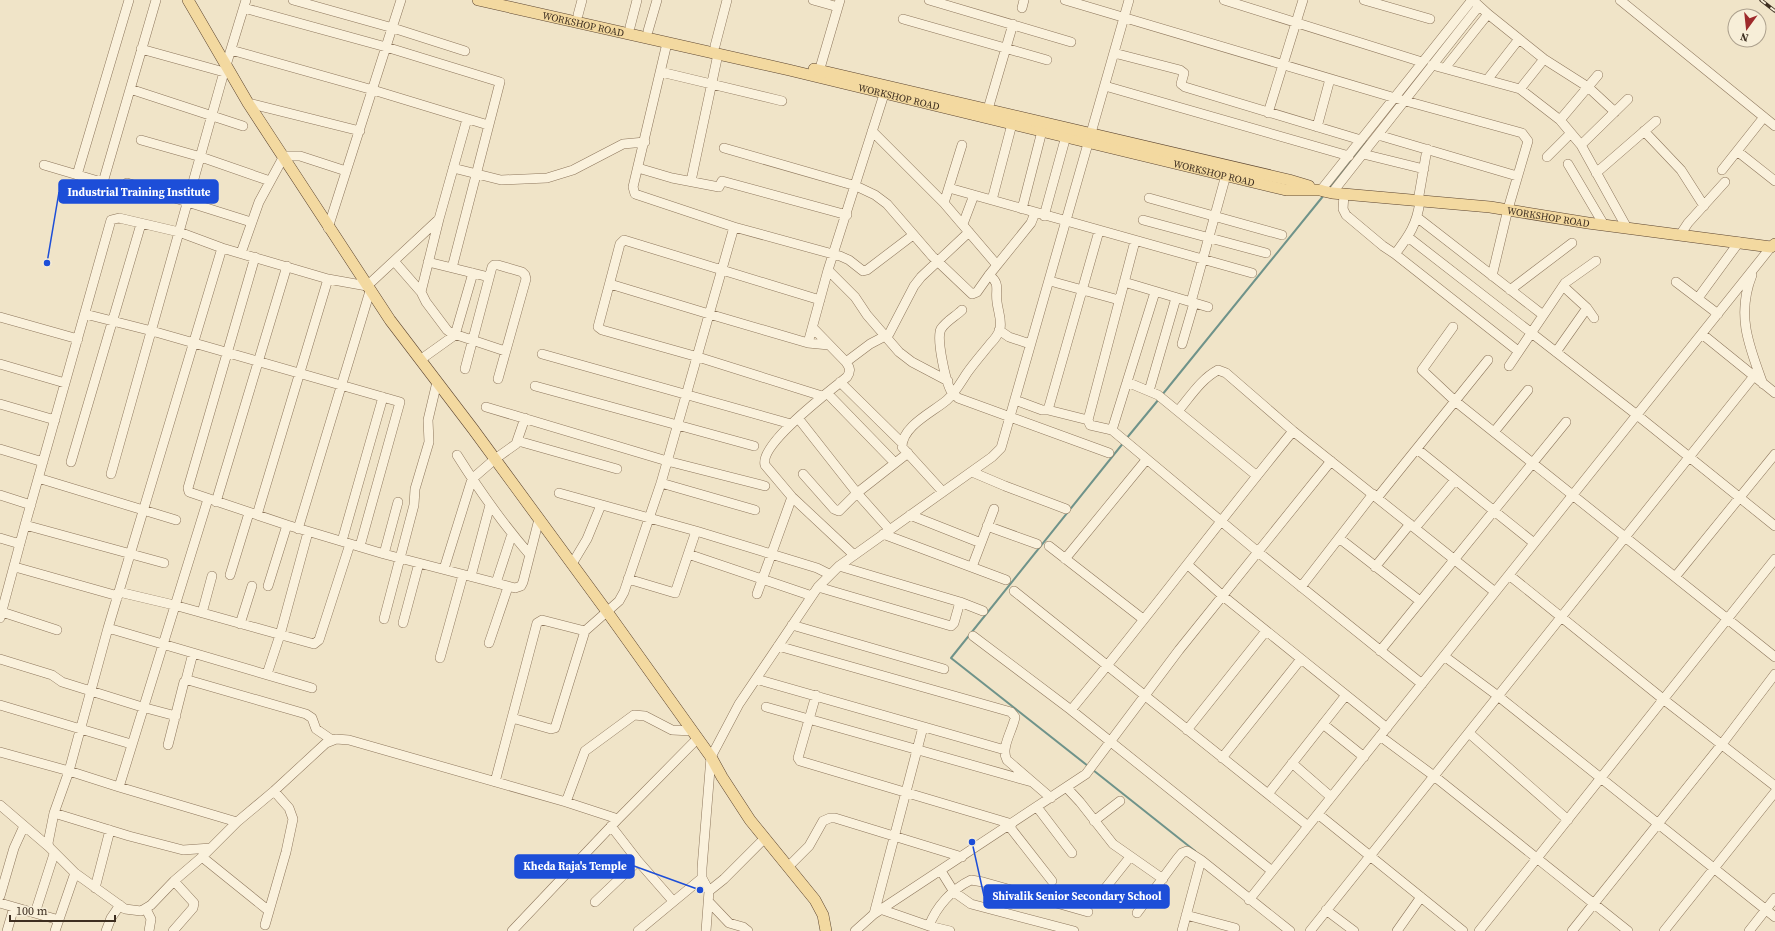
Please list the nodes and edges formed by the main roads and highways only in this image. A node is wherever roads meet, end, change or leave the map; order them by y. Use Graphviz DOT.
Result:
graph roads {
  1 [pos="188,0"];
  2 [pos="478,0"];
  3 [pos="511,0"];
  4 [pos="716,50"];
  5 [pos="886,89"];
  6 [pos="1091,137"];
  7 [pos="1325,191"];
  8 [pos="1773,245"];
  9 [pos="826,931"];
  1 -- 9 [label="main road"];
  2 -- 4 [label="main road, WORKSHOP ROAD"];
  3 -- 4 [label="main road, WORKSHOP ROAD"];
  4 -- 5 [label="main road, WORKSHOP ROAD"];
  5 -- 6 [label="main road, WORKSHOP ROAD"];
  5 -- 6 [label="main road, WORKSHOP ROAD"];
  6 -- 7 [label="main road, WORKSHOP ROAD"];
  6 -- 7 [label="main road, WORKSHOP ROAD"];
  7 -- 8 [label="main road, WORKSHOP ROAD"];
}
